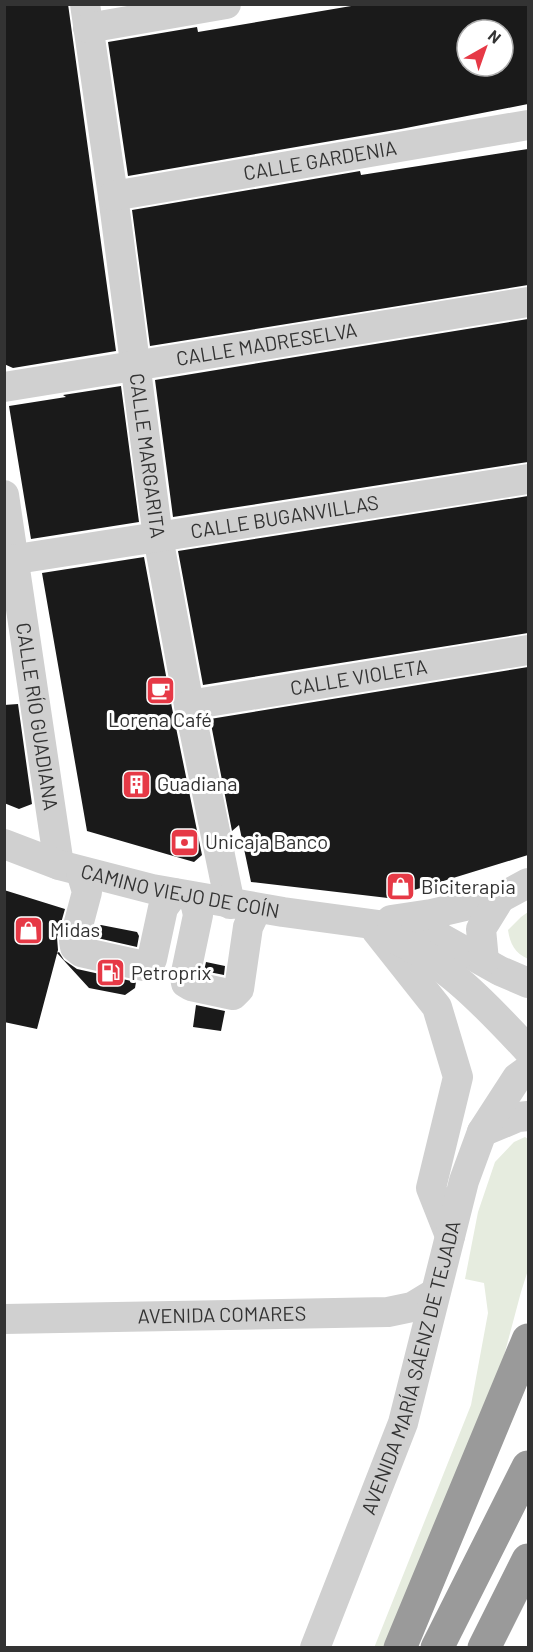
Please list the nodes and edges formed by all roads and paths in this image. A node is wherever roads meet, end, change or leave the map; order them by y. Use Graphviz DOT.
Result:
graph roads {
  1 [pos="226,4"];
  2 [pos="86,16"];
  3 [pos="528,125"];
  4 [pos="113,196"];
  5 [pos="528,302"];
  6 [pos="134,365"];
  7 [pos="4,387"];
  8 [pos="528,479"];
  9 [pos="4,495"];
  10 [pos="158,537"];
  11 [pos="9,560"];
  12 [pos="528,650"];
  13 [pos="189,705"];
  14 [pos="4,844"];
  15 [pos="70,869"];
  16 [pos="528,882"];
  17 [pos="184,895"];
  18 [pos="500,898"];
  19 [pos="244,906"];
  20 [pos="368,927"];
  21 [pos="484,961"];
  22 [pos="528,983"];
  23 [pos="528,1050"];
  24 [pos="528,1070"];
  25 [pos="528,1116"];
  26 [pos="482,1132"];
  27 [pos="450,1236"];
  28 [pos="435,1293"];
  29 [pos="4,1319"];
  30 [pos="528,1340"];
  31 [pos="528,1467"];
  32 [pos="528,1560"];
  33 [pos="332,1599"];
  34 [pos="300,1647"];
  35 [pos="315,1647"];
  36 [pos="400,1647"];
  37 [pos="436,1647"];
  38 [pos="484,1647"];
  1 -- 2 [label="street"];
  2 -- 4 [label="street, CALLE MARGARITA"];
  3 -- 4 [label="street, CALLE GARDENIA"];
  4 -- 6 [label="street, CALLE MARGARITA"];
  5 -- 6 [label="street, CALLE MADRESELVA"];
  6 -- 7 [label="street, CALLE MADRESELVA"];
  6 -- 10 [label="street, CALLE MARGARITA"];
  8 -- 10 [label="street, CALLE BUGANVILLAS"];
  9 -- 11 [label="street, CALLE RÍO GUADIANA"];
  10 -- 11 [label="street, CALLE BUGANVILLAS"];
  10 -- 13 [label="street, CALLE MARGARITA"];
  11 -- 15 [label="street, CALLE RÍO GUADIANA"];
  12 -- 13 [label="street, CALLE VIOLETA"];
  13 -- 19 [label="street, CALLE MARGARITA"];
  14 -- 15 [label="street, CAMINO VIEJO DE COÍN"];
  15 -- 17 [label="street, CAMINO VIEJO DE COÍN"];
  15 -- 17 [label="street, CALLE RÍO GUADIANA"];
  16 -- 18 [label="street"];
  17 -- 19 [label="street, CAMINO VIEJO DE COÍN"];
  17 -- 19 [label="street"];
  18 -- 20 [label="street"];
  18 -- 21 [label="street"];
  19 -- 20 [label="street, CAMINO VIEJO DE COÍN"];
  20 -- 21 [label="street, CAMINO VIEJO DE COÍN"];
  20 -- 23 [label="street, CAMINO VIEJO DE COÍN"];
  20 -- 27 [label="street"];
  21 -- 22 [label="street, CAMINO VIEJO DE COÍN"];
  24 -- 26 [label="street, AVENIDA MARÍA SÁENZ DE TEJADA"];
  25 -- 26 [label="street"];
  26 -- 27 [label="street, AVENIDA MARÍA SÁENZ DE TEJADA"];
  27 -- 28 [label="street, AVENIDA MARÍA SÁENZ DE TEJADA"];
  28 -- 29 [label="street, AVENIDA COMARES"];
  28 -- 33 [label="street, AVENIDA MARÍA SÁENZ DE TEJADA"];
  30 -- 36 [label="highway"];
  31 -- 37 [label="highway"];
  32 -- 38 [label="highway"];
  33 -- 34 [label="street, AVENIDA MARÍA SÁENZ DE TEJADA"];
  33 -- 35 [label="street, AVENIDA MARÍA SÁENZ DE TEJADA"];
}
